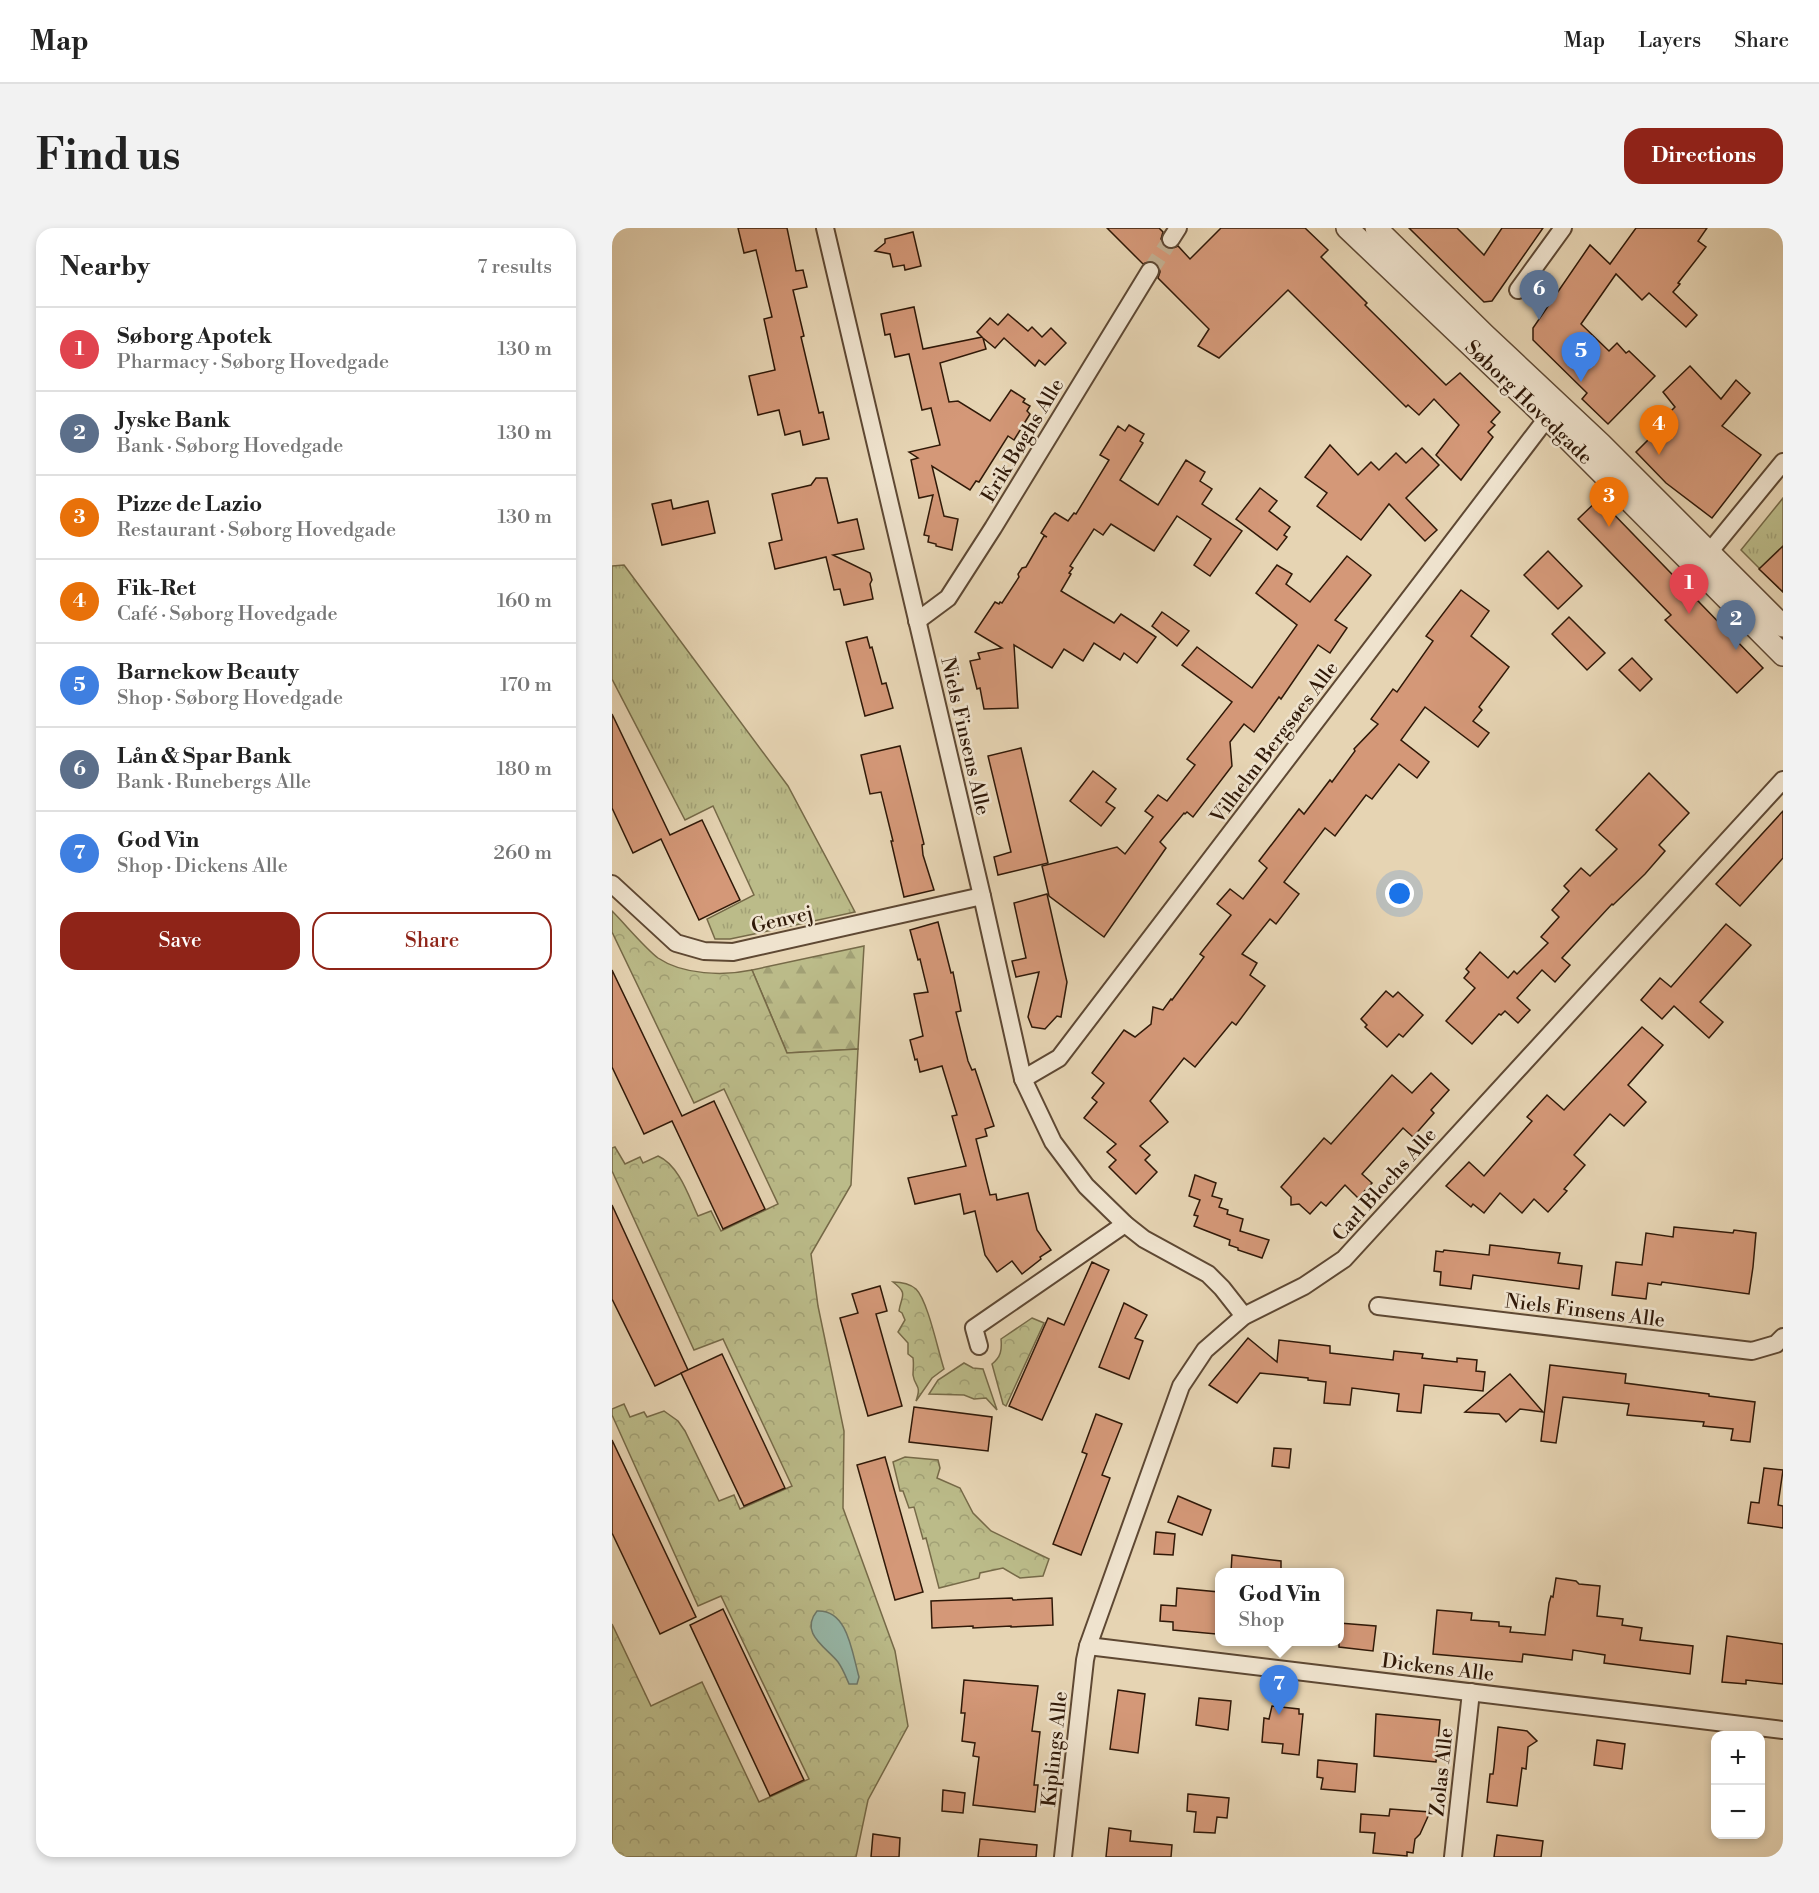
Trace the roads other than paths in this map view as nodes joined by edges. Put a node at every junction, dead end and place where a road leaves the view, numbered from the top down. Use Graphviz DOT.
graph roads {
  1 [pos="825,228"];
  2 [pos="1347,228"];
  3 [pos="1376,228"];
  4 [pos="1563,228"];
  5 [pos="1150,271"];
  6 [pos="1518,290"];
  7 [pos="1548,418"];
  8 [pos="1783,462"];
  9 [pos="1703,560"];
  10 [pos="917,621"];
  11 [pos="1783,626"];
  12 [pos="1783,655"];
  13 [pos="1783,780"];
  14 [pos="612,884"];
  15 [pos="982,896"];
  16 [pos="1023,1079"];
  17 [pos="1125,1224"];
  18 [pos="1378,1306"];
  19 [pos="1244,1316"];
  20 [pos="1783,1337"];
  21 [pos="979,1346"];
  22 [pos="1088,1646"];
  23 [pos="1471,1692"];
  24 [pos="1783,1730"];
  25 [pos="1063,1857"];
  26 [pos="1453,1857"];
  1 -- 10 [label="street, Niels Finsens Alle"];
  2 -- 7 [label="street, Søborg Hovedgade"];
  3 -- 9 [label="street, Søborg Hovedgade"];
  4 -- 6 [label="street"];
  5 -- 10 [label="street, Erik Bøghs Alle"];
  7 -- 9 [label="street, Søborg Hovedgade"];
  7 -- 16 [label="street, Vilhelm Bergsøes Alle"];
  8 -- 9 [label="street"];
  9 -- 11 [label="street, Søborg Hovedgade"];
  9 -- 12 [label="street, Søborg Hovedgade"];
  10 -- 15 [label="street, Niels Finsens Alle"];
  13 -- 19 [label="street, Carl Blochs Alle"];
  14 -- 15 [label="street, Genvej"];
  15 -- 16 [label="street, Niels Finsens Alle"];
  16 -- 17 [label="street, Niels Finsens Alle"];
  17 -- 19 [label="street, Niels Finsens Alle"];
  17 -- 21 [label="street"];
  18 -- 20 [label="street, Niels Finsens Alle"];
  19 -- 22 [label="street, Carl Blochs Alle"];
  22 -- 23 [label="street, Dickens Alle"];
  22 -- 25 [label="street, Kiplings Alle"];
  23 -- 24 [label="street, Dickens Alle"];
  23 -- 26 [label="street, Zolas Alle"];
}
